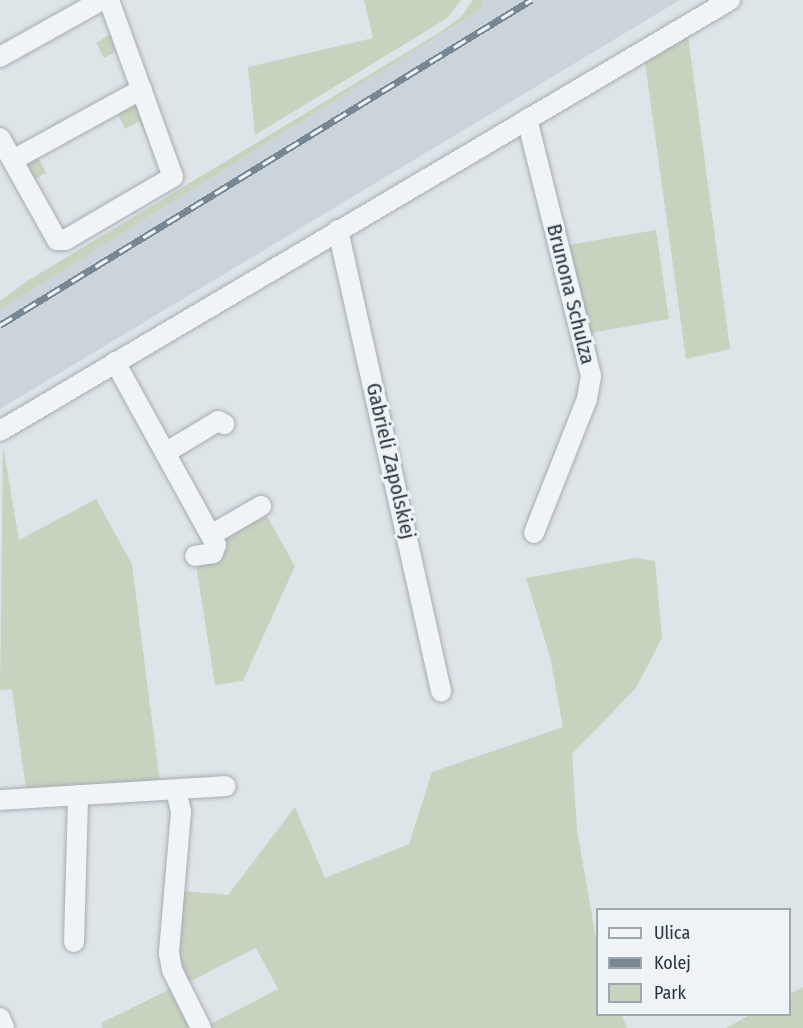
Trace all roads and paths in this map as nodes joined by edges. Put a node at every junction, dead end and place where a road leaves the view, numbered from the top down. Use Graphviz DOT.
graph roads {
  1 [pos="102,0"];
  2 [pos="109,0"];
  3 [pos="730,0"];
  4 [pos="0,57"];
  5 [pos="142,89"];
  6 [pos="527,119"];
  7 [pos="0,138"];
  8 [pos="13,160"];
  9 [pos="338,230"];
  10 [pos="115,362"];
  11 [pos="224,424"];
  12 [pos="0,431"];
  13 [pos="165,453"];
  14 [pos="261,506"];
  15 [pos="534,532"];
  16 [pos="211,535"];
  17 [pos="195,556"];
  18 [pos="441,692"];
  19 [pos="226,786"];
  20 [pos="176,790"];
  21 [pos="78,795"];
  22 [pos="0,800"];
  23 [pos="74,942"];
  24 [pos="0,1018"];
  25 [pos="4,1028"];
  26 [pos="201,1028"];
  1 -- 4 [label="street"];
  2 -- 5 [label="street"];
  3 -- 6 [label="street"];
  5 -- 8 [label="street"];
  5 -- 8 [label="street"];
  6 -- 9 [label="street"];
  6 -- 15 [label="street, Brunona Schulza"];
  7 -- 8 [label="street"];
  9 -- 10 [label="street"];
  9 -- 18 [label="street, Gabrieli Zapolskiej"];
  10 -- 12 [label="street"];
  10 -- 13 [label="street"];
  11 -- 13 [label="street"];
  13 -- 16 [label="street"];
  14 -- 16 [label="street"];
  16 -- 17 [label="street"];
  19 -- 20 [label="street"];
  20 -- 21 [label="street"];
  20 -- 26 [label="street"];
  21 -- 22 [label="street"];
  21 -- 23 [label="street"];
  24 -- 25 [label="street"];
}
